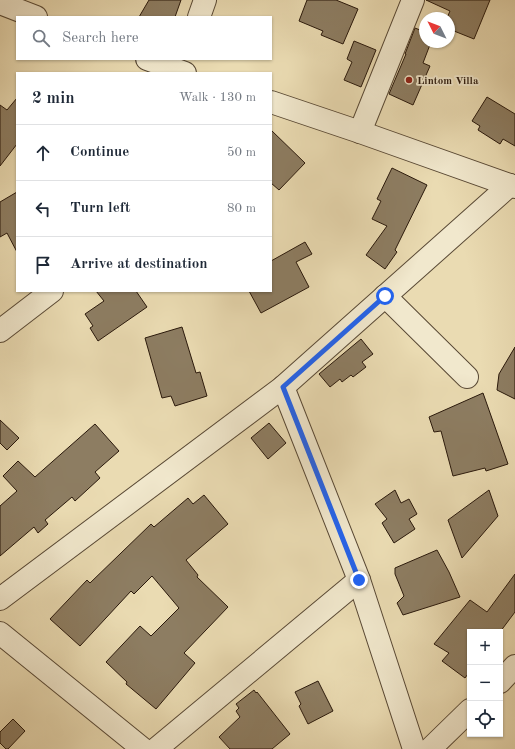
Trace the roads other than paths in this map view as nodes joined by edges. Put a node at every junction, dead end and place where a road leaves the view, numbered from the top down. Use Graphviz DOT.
graph roads {
  1 [pos="205,0"];
  2 [pos="413,0"];
  3 [pos="0,3"];
  4 [pos="33,16"];
  5 [pos="199,16"];
  6 [pos="151,60"];
  7 [pos="182,68"];
  8 [pos="272,102"];
  9 [pos="360,132"];
  10 [pos="513,186"];
  11 [pos="51,292"];
  12 [pos="385,296"];
  13 [pos="0,331"];
  14 [pos="467,377"];
  15 [pos="283,387"];
  16 [pos="359,580"];
  17 [pos="0,599"];
  18 [pos="0,633"];
  19 [pos="515,666"];
  20 [pos="503,679"];
  21 [pos="467,713"];
  22 [pos="143,749"];
  23 [pos="156,749"];
  24 [pos="414,749"];
  25 [pos="430,749"];
  1 -- 5 [label="street"];
  2 -- 9 [label="street"];
  3 -- 4 [label="street"];
  6 -- 7 [label="street"];
  8 -- 9 [label="street"];
  9 -- 10 [label="street"];
  10 -- 12 [label="street"];
  11 -- 13 [label="street"];
  12 -- 14 [label="street"];
  12 -- 15 [label="street"];
  15 -- 16 [label="street"];
  15 -- 17 [label="street"];
  16 -- 23 [label="street"];
  16 -- 24 [label="street"];
  18 -- 22 [label="street"];
  19 -- 20 [label="street"];
  21 -- 25 [label="street"];
}
